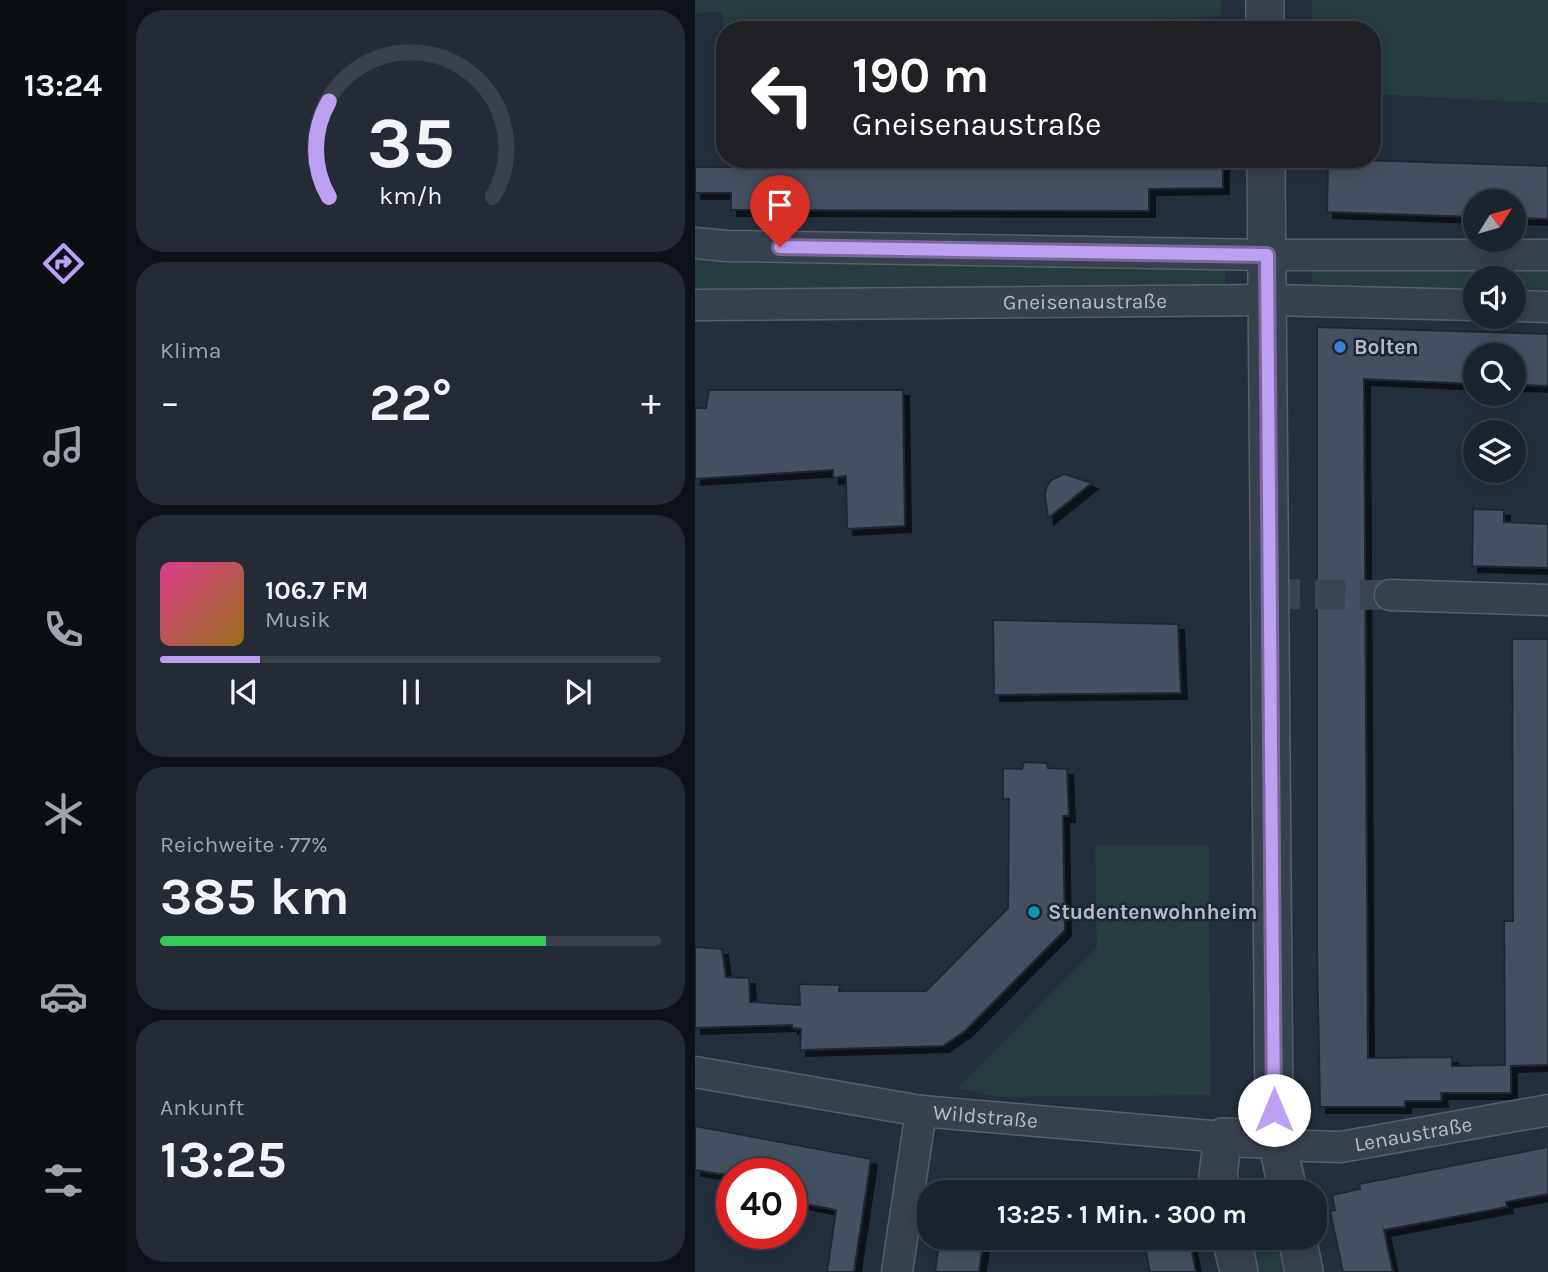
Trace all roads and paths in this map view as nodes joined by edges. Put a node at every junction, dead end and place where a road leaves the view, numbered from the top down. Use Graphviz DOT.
graph roads {
  1 [pos="1265,0"];
  2 [pos="1265,21"];
  3 [pos="1266,168"];
  4 [pos="695,243"];
  5 [pos="1267,255"];
  6 [pos="1548,255"];
  7 [pos="1267,300"];
  8 [pos="695,305"];
  9 [pos="1463,305"];
  10 [pos="1526,306"];
  11 [pos="1548,307"];
  12 [pos="1390,596"];
  13 [pos="1548,600"];
  14 [pos="695,1072"];
  15 [pos="1548,1110"];
  16 [pos="921,1111"];
  17 [pos="1223,1137"];
  18 [pos="1277,1140"];
  19 [pos="1219,1180"];
  20 [pos="1285,1180"];
  21 [pos="1234,1250"];
  22 [pos="1300,1250"];
  23 [pos="897,1272"];
  24 [pos="1239,1272"];
  25 [pos="1304,1272"];
  1 -- 2 [label="street"];
  3 -- 5 [label="street"];
  4 -- 5 [label="street"];
  5 -- 6 [label="street"];
  5 -- 7 [label="street"];
  7 -- 8 [label="street, Gneisenaustraße"];
  7 -- 9 [label="street, Gneisenaustraße"];
  7 -- 18 [label="street"];
  10 -- 11 [label="street"];
  12 -- 13 [label="street"];
  14 -- 16 [label="street, Wildstraße"];
  15 -- 18 [label="street, Lenaustraße"];
  16 -- 17 [label="street, Wildstraße"];
  16 -- 23 [label="street"];
  17 -- 18 [label="street, Wildstraße"];
  17 -- 19 [label="street"];
  18 -- 20 [label="street"];
  21 -- 24 [label="street"];
  22 -- 25 [label="street"];
}
